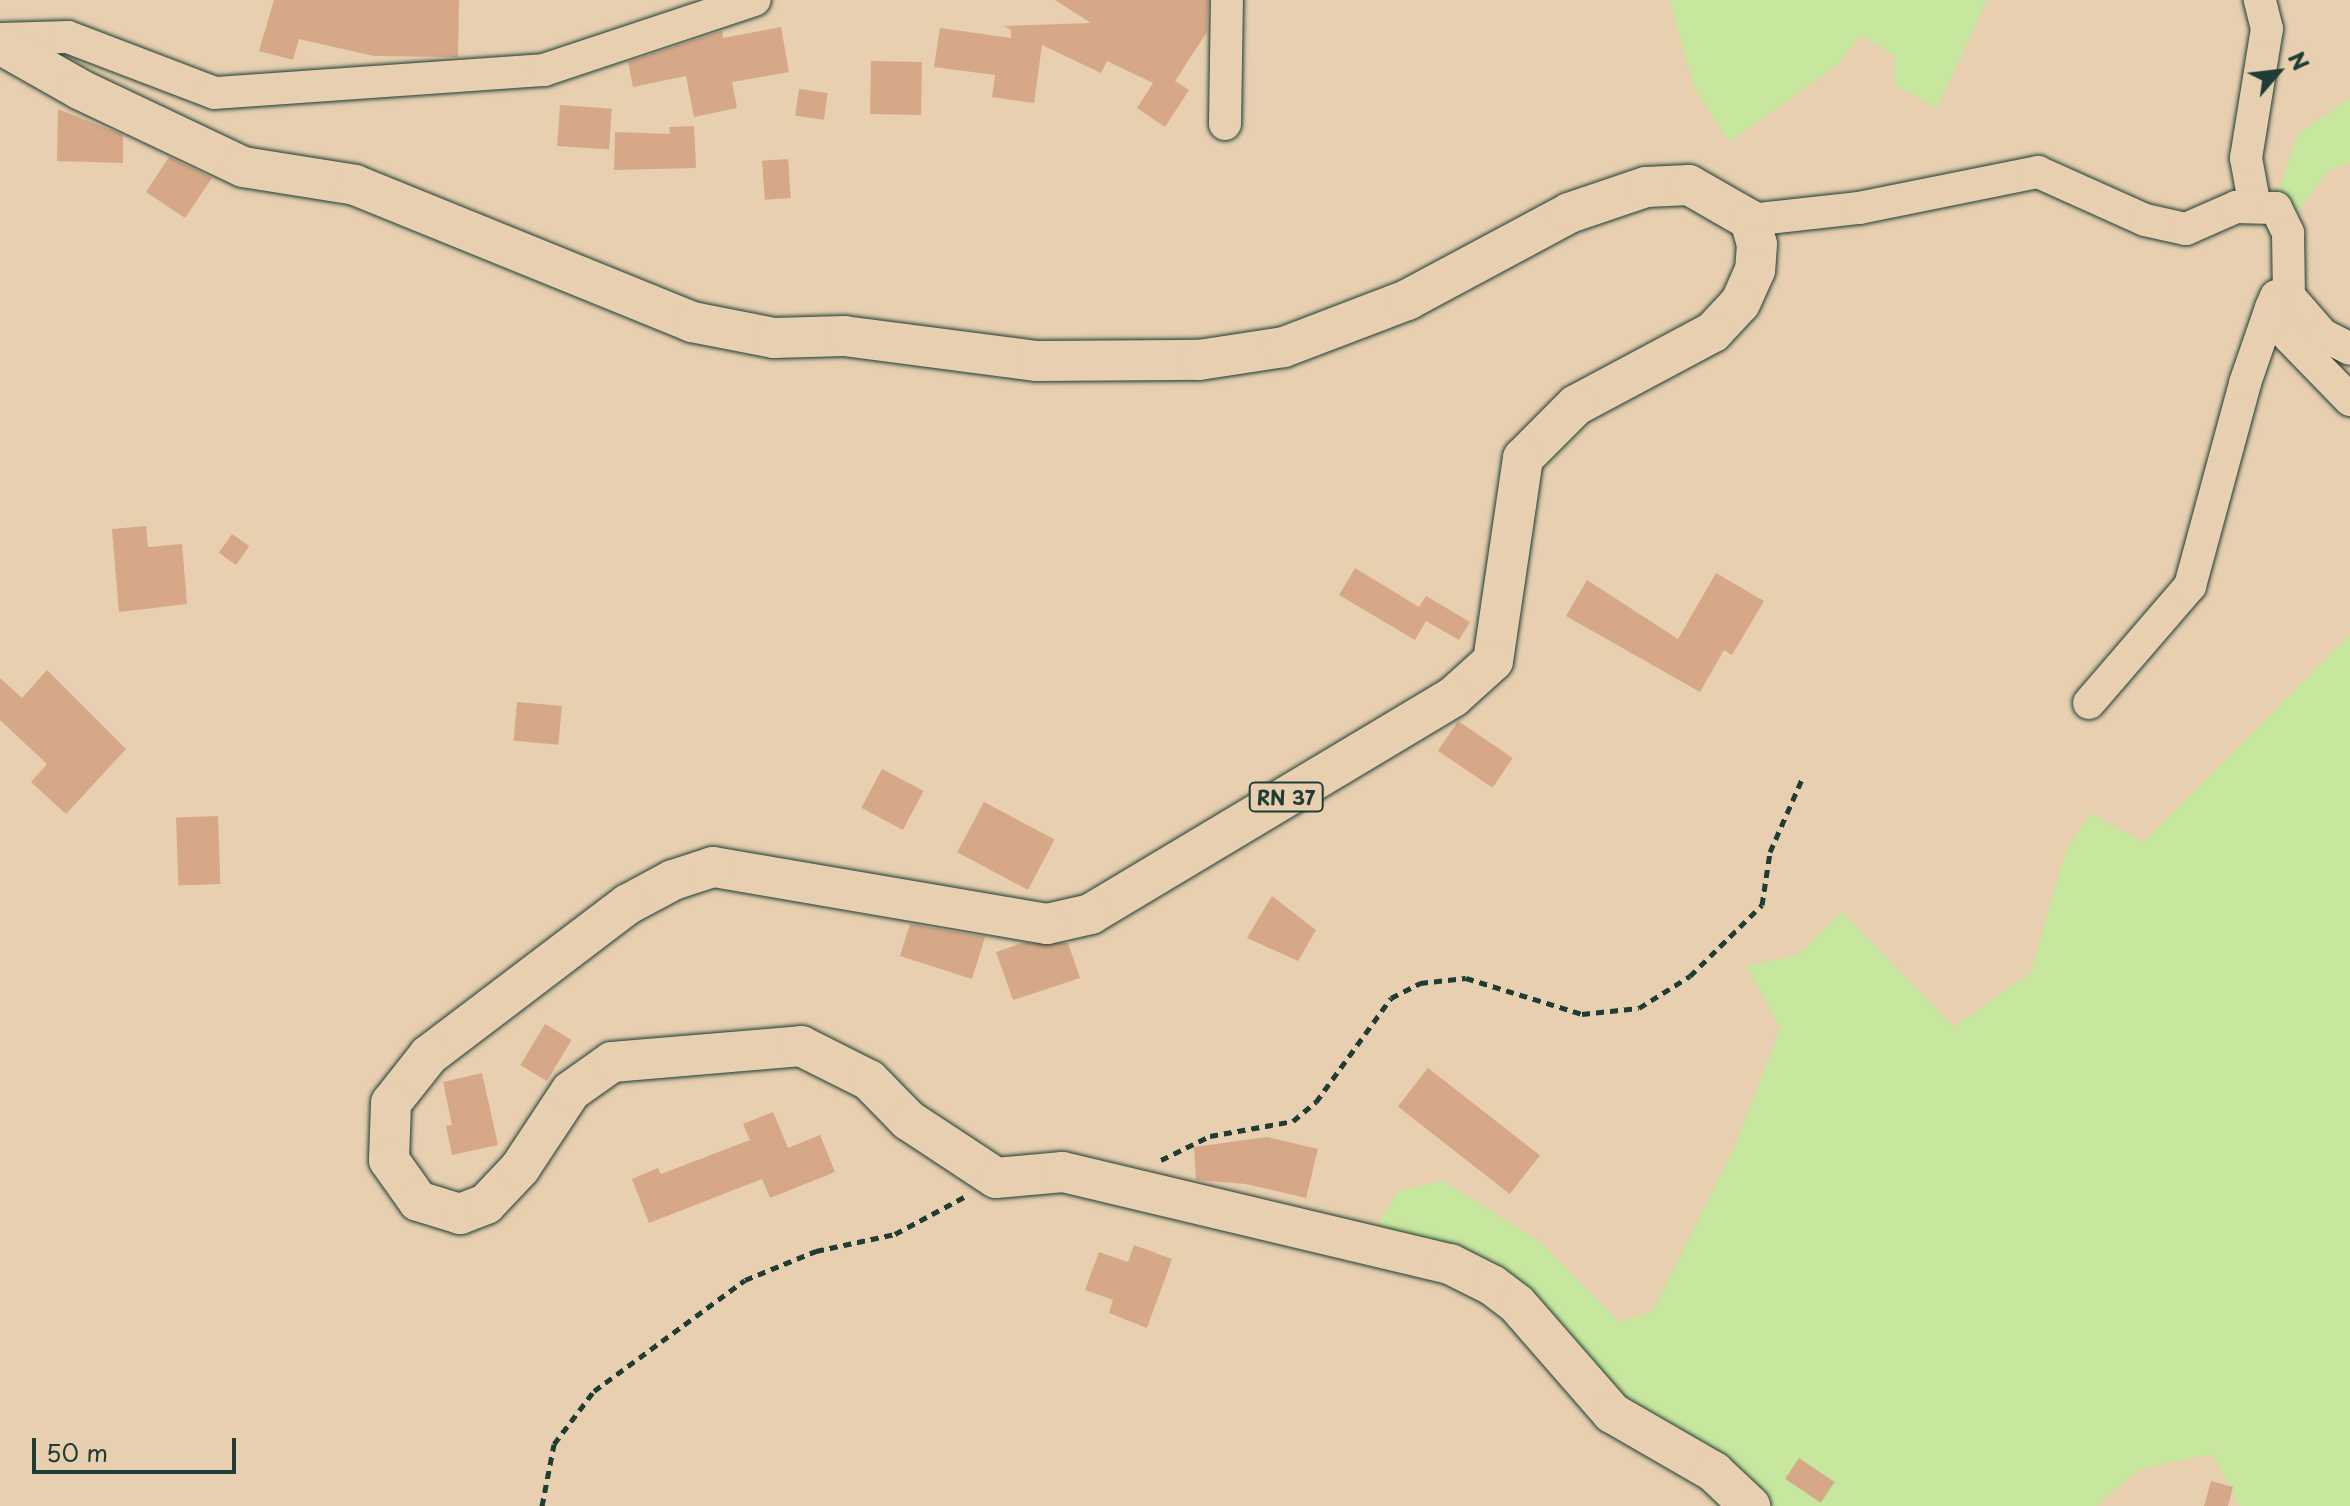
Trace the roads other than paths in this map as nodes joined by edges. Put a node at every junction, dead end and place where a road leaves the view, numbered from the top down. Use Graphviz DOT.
graph roads {
  1 [pos="755,0"];
  2 [pos="1227,0"];
  3 [pos="2260,0"];
  4 [pos="0,42"];
  5 [pos="1225,124"];
  6 [pos="2255,207"];
  7 [pos="1750,220"];
  8 [pos="2288,263"];
  9 [pos="2271,308"];
  10 [pos="2350,349"];
  11 [pos="2350,400"];
  12 [pos="2089,703"];
  13 [pos="1750,1506"];
  1 -- 4 [label="street"];
  2 -- 5 [label="street"];
  3 -- 6 [label="street"];
  4 -- 7 [label="main road"];
  6 -- 7 [label="street"];
  6 -- 8 [label="street"];
  7 -- 13 [label="main road, RN 37"];
  8 -- 9 [label="street"];
  8 -- 10 [label="street"];
  9 -- 11 [label="street"];
  9 -- 12 [label="street"];
}
